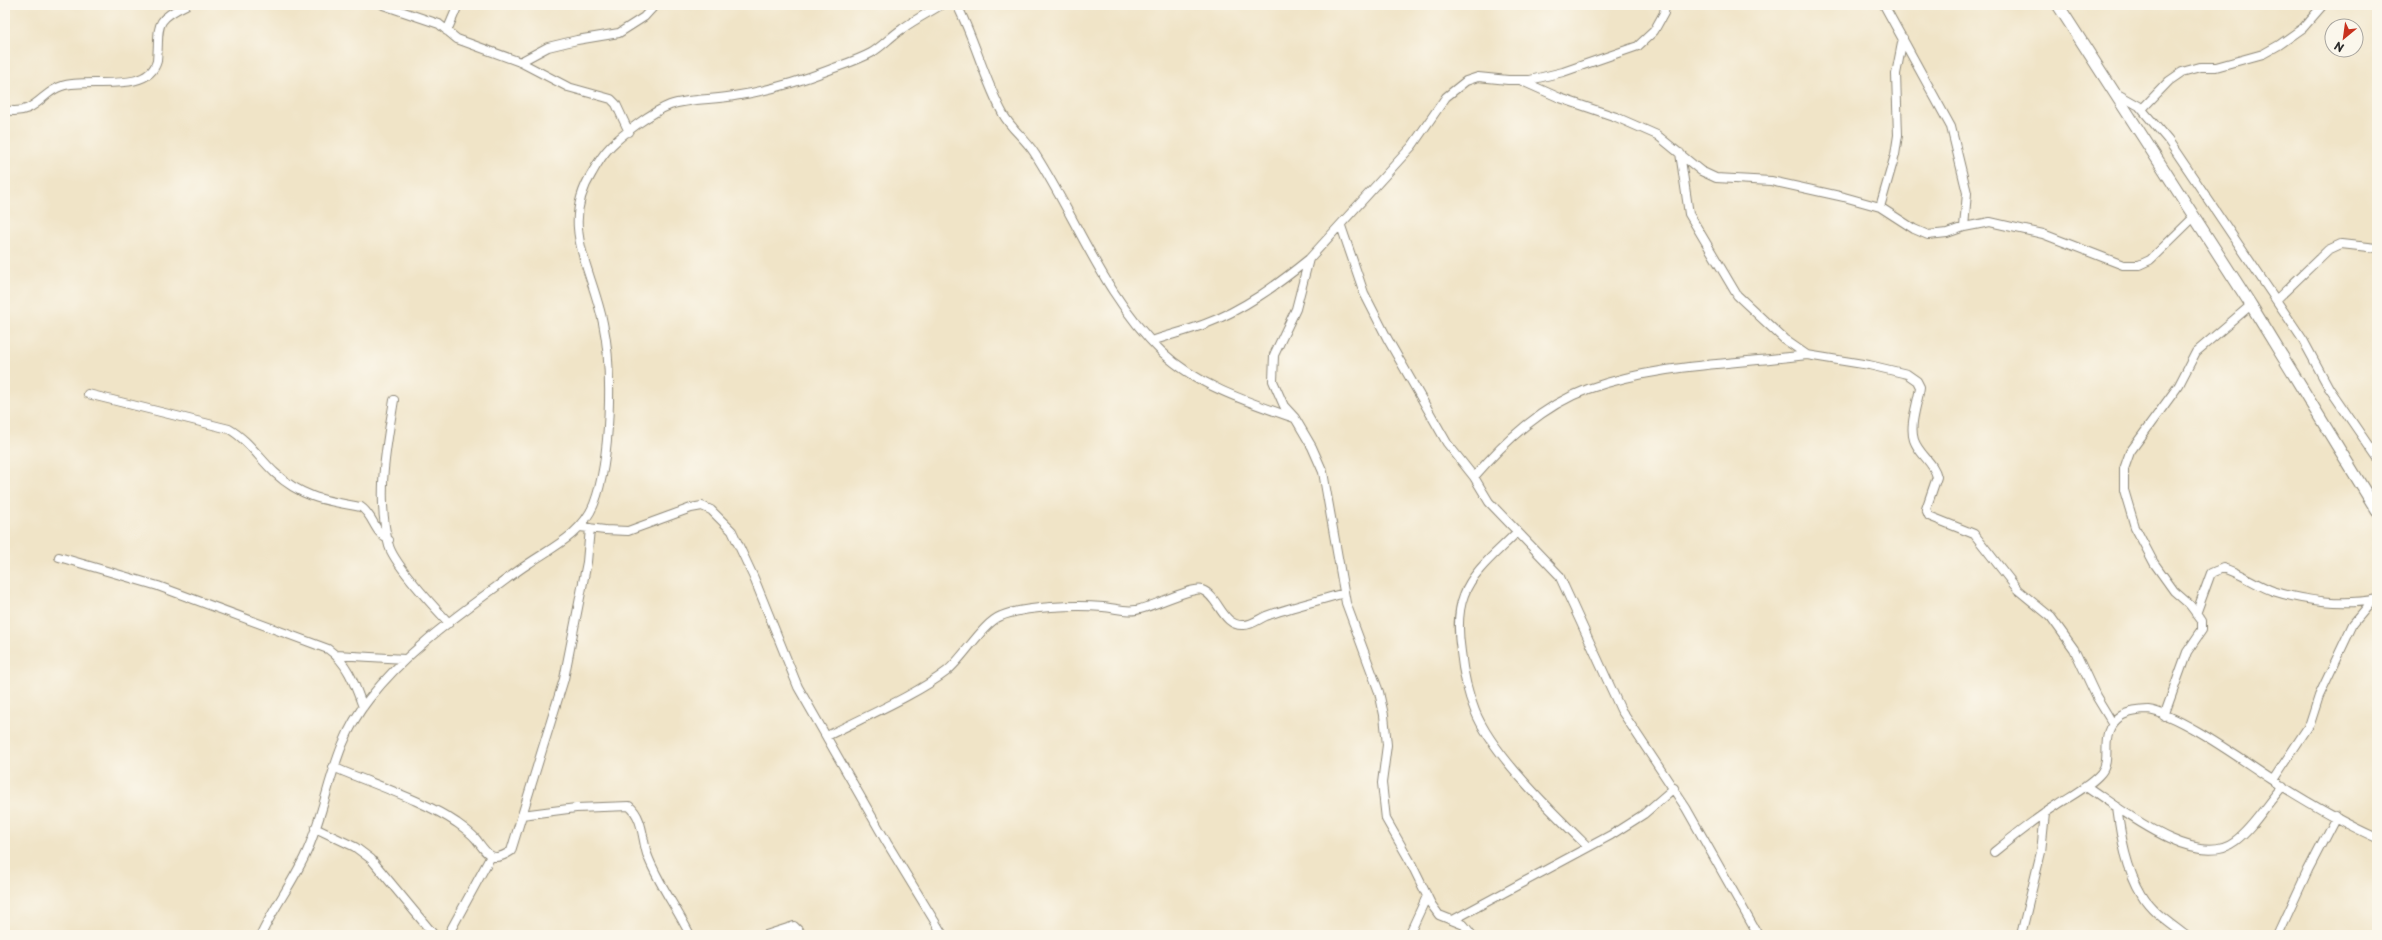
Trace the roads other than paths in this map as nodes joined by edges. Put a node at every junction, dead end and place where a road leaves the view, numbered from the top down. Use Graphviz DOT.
graph roads {
  1 [pos="186,5"];
  2 [pos="383,5"];
  3 [pos="458,5"];
  4 [pos="655,5"];
  5 [pos="941,5"];
  6 [pos="957,5"];
  7 [pos="1665,5"];
  8 [pos="1884,5"];
  9 [pos="2323,5"];
  10 [pos="2059,6"];
  11 [pos="447,31"];
  12 [pos="1903,38"];
  13 [pos="520,62"];
  14 [pos="1520,80"];
  15 [pos="2112,92"];
  16 [pos="2142,109"];
  17 [pos="5,110"];
  18 [pos="629,132"];
  19 [pos="1680,153"];
  20 [pos="1880,207"];
  21 [pos="2194,217"];
  22 [pos="1340,226"];
  23 [pos="1964,227"];
  24 [pos="2377,248"];
  25 [pos="1309,259"];
  26 [pos="2276,300"];
  27 [pos="2251,305"];
  28 [pos="1152,341"];
  29 [pos="1807,355"];
  30 [pos="88,394"];
  31 [pos="394,400"];
  32 [pos="1295,418"];
  33 [pos="2377,458"];
  34 [pos="1474,477"];
  35 [pos="2377,511"];
  36 [pos="580,527"];
  37 [pos="590,528"];
  38 [pos="1517,532"];
  39 [pos="389,540"];
  40 [pos="59,557"];
  41 [pos="1344,593"];
  42 [pos="2375,599"];
  43 [pos="2196,614"];
  44 [pos="449,623"];
  45 [pos="336,655"];
  46 [pos="405,659"];
  47 [pos="363,707"];
  48 [pos="2164,716"];
  49 [pos="2113,724"];
  50 [pos="827,736"];
  51 [pos="333,767"];
  52 [pos="2273,780"];
  53 [pos="2086,786"];
  54 [pos="2283,786"];
  55 [pos="1674,788"];
  56 [pos="2117,807"];
  57 [pos="2045,813"];
  58 [pos="522,815"];
  59 [pos="2336,816"];
  60 [pos="315,828"];
  61 [pos="2377,838"];
  62 [pos="1587,846"];
  63 [pos="1994,852"];
  64 [pos="491,856"];
  65 [pos="1427,896"];
  66 [pos="1453,920"];
  67 [pos="261,935"];
  68 [pos="434,935"];
  69 [pos="448,935"];
  70 [pos="690,935"];
  71 [pos="766,935"];
  72 [pos="803,935"];
  73 [pos="943,935"];
  74 [pos="1409,935"];
  75 [pos="1472,935"];
  76 [pos="1758,935"];
  77 [pos="2020,935"];
  78 [pos="2185,935"];
  79 [pos="2278,935"];
  1 -- 17 [label="street"];
  2 -- 11 [label="street"];
  3 -- 11 [label="street"];
  4 -- 13 [label="street"];
  5 -- 18 [label="street"];
  6 -- 28 [label="street"];
  7 -- 14 [label="street"];
  8 -- 12 [label="street"];
  9 -- 16 [label="street"];
  10 -- 15 [label="main road"];
  11 -- 13 [label="street"];
  12 -- 20 [label="street"];
  12 -- 23 [label="street"];
  13 -- 18 [label="street"];
  14 -- 19 [label="street"];
  14 -- 22 [label="street"];
  15 -- 16 [label="street"];
  15 -- 21 [label="main road"];
  16 -- 26 [label="street"];
  18 -- 36 [label="street"];
  19 -- 20 [label="street"];
  19 -- 29 [label="street"];
  20 -- 23 [label="street"];
  21 -- 23 [label="street"];
  21 -- 27 [label="main road"];
  22 -- 25 [label="street"];
  22 -- 34 [label="street"];
  24 -- 26 [label="street"];
  25 -- 28 [label="street"];
  25 -- 32 [label="street"];
  26 -- 33 [label="street"];
  27 -- 35 [label="main road"];
  27 -- 43 [label="street"];
  28 -- 32 [label="street"];
  29 -- 34 [label="street"];
  29 -- 49 [label="street"];
  30 -- 39 [label="street"];
  31 -- 39 [label="street"];
  32 -- 41 [label="street"];
  34 -- 38 [label="street"];
  36 -- 37 [label="street"];
  36 -- 44 [label="street"];
  37 -- 50 [label="street"];
  37 -- 58 [label="street"];
  38 -- 55 [label="street"];
  38 -- 62 [label="street"];
  39 -- 44 [label="street"];
  40 -- 45 [label="street"];
  41 -- 50 [label="street"];
  41 -- 65 [label="street"];
  42 -- 43 [label="street"];
  42 -- 52 [label="street"];
  43 -- 48 [label="street"];
  44 -- 46 [label="street"];
  45 -- 46 [label="street"];
  45 -- 47 [label="street"];
  46 -- 47 [label="street"];
  47 -- 51 [label="street"];
  48 -- 49 [label="street"];
  48 -- 52 [label="street"];
  49 -- 53 [label="street"];
  50 -- 73 [label="street"];
  51 -- 60 [label="street"];
  51 -- 64 [label="street"];
  52 -- 54 [label="street"];
  53 -- 56 [label="street"];
  53 -- 57 [label="street"];
  54 -- 56 [label="street"];
  54 -- 59 [label="street"];
  55 -- 62 [label="street"];
  55 -- 76 [label="street"];
  56 -- 78 [label="street"];
  57 -- 63 [label="street"];
  57 -- 77 [label="street"];
  58 -- 64 [label="street"];
  58 -- 70 [label="street"];
  59 -- 61 [label="street"];
  59 -- 79 [label="street"];
  60 -- 67 [label="street"];
  60 -- 68 [label="street"];
  62 -- 66 [label="street"];
  64 -- 69 [label="street"];
  65 -- 66 [label="street"];
  65 -- 74 [label="street"];
  66 -- 75 [label="street"];
  71 -- 72 [label="street"];
}
